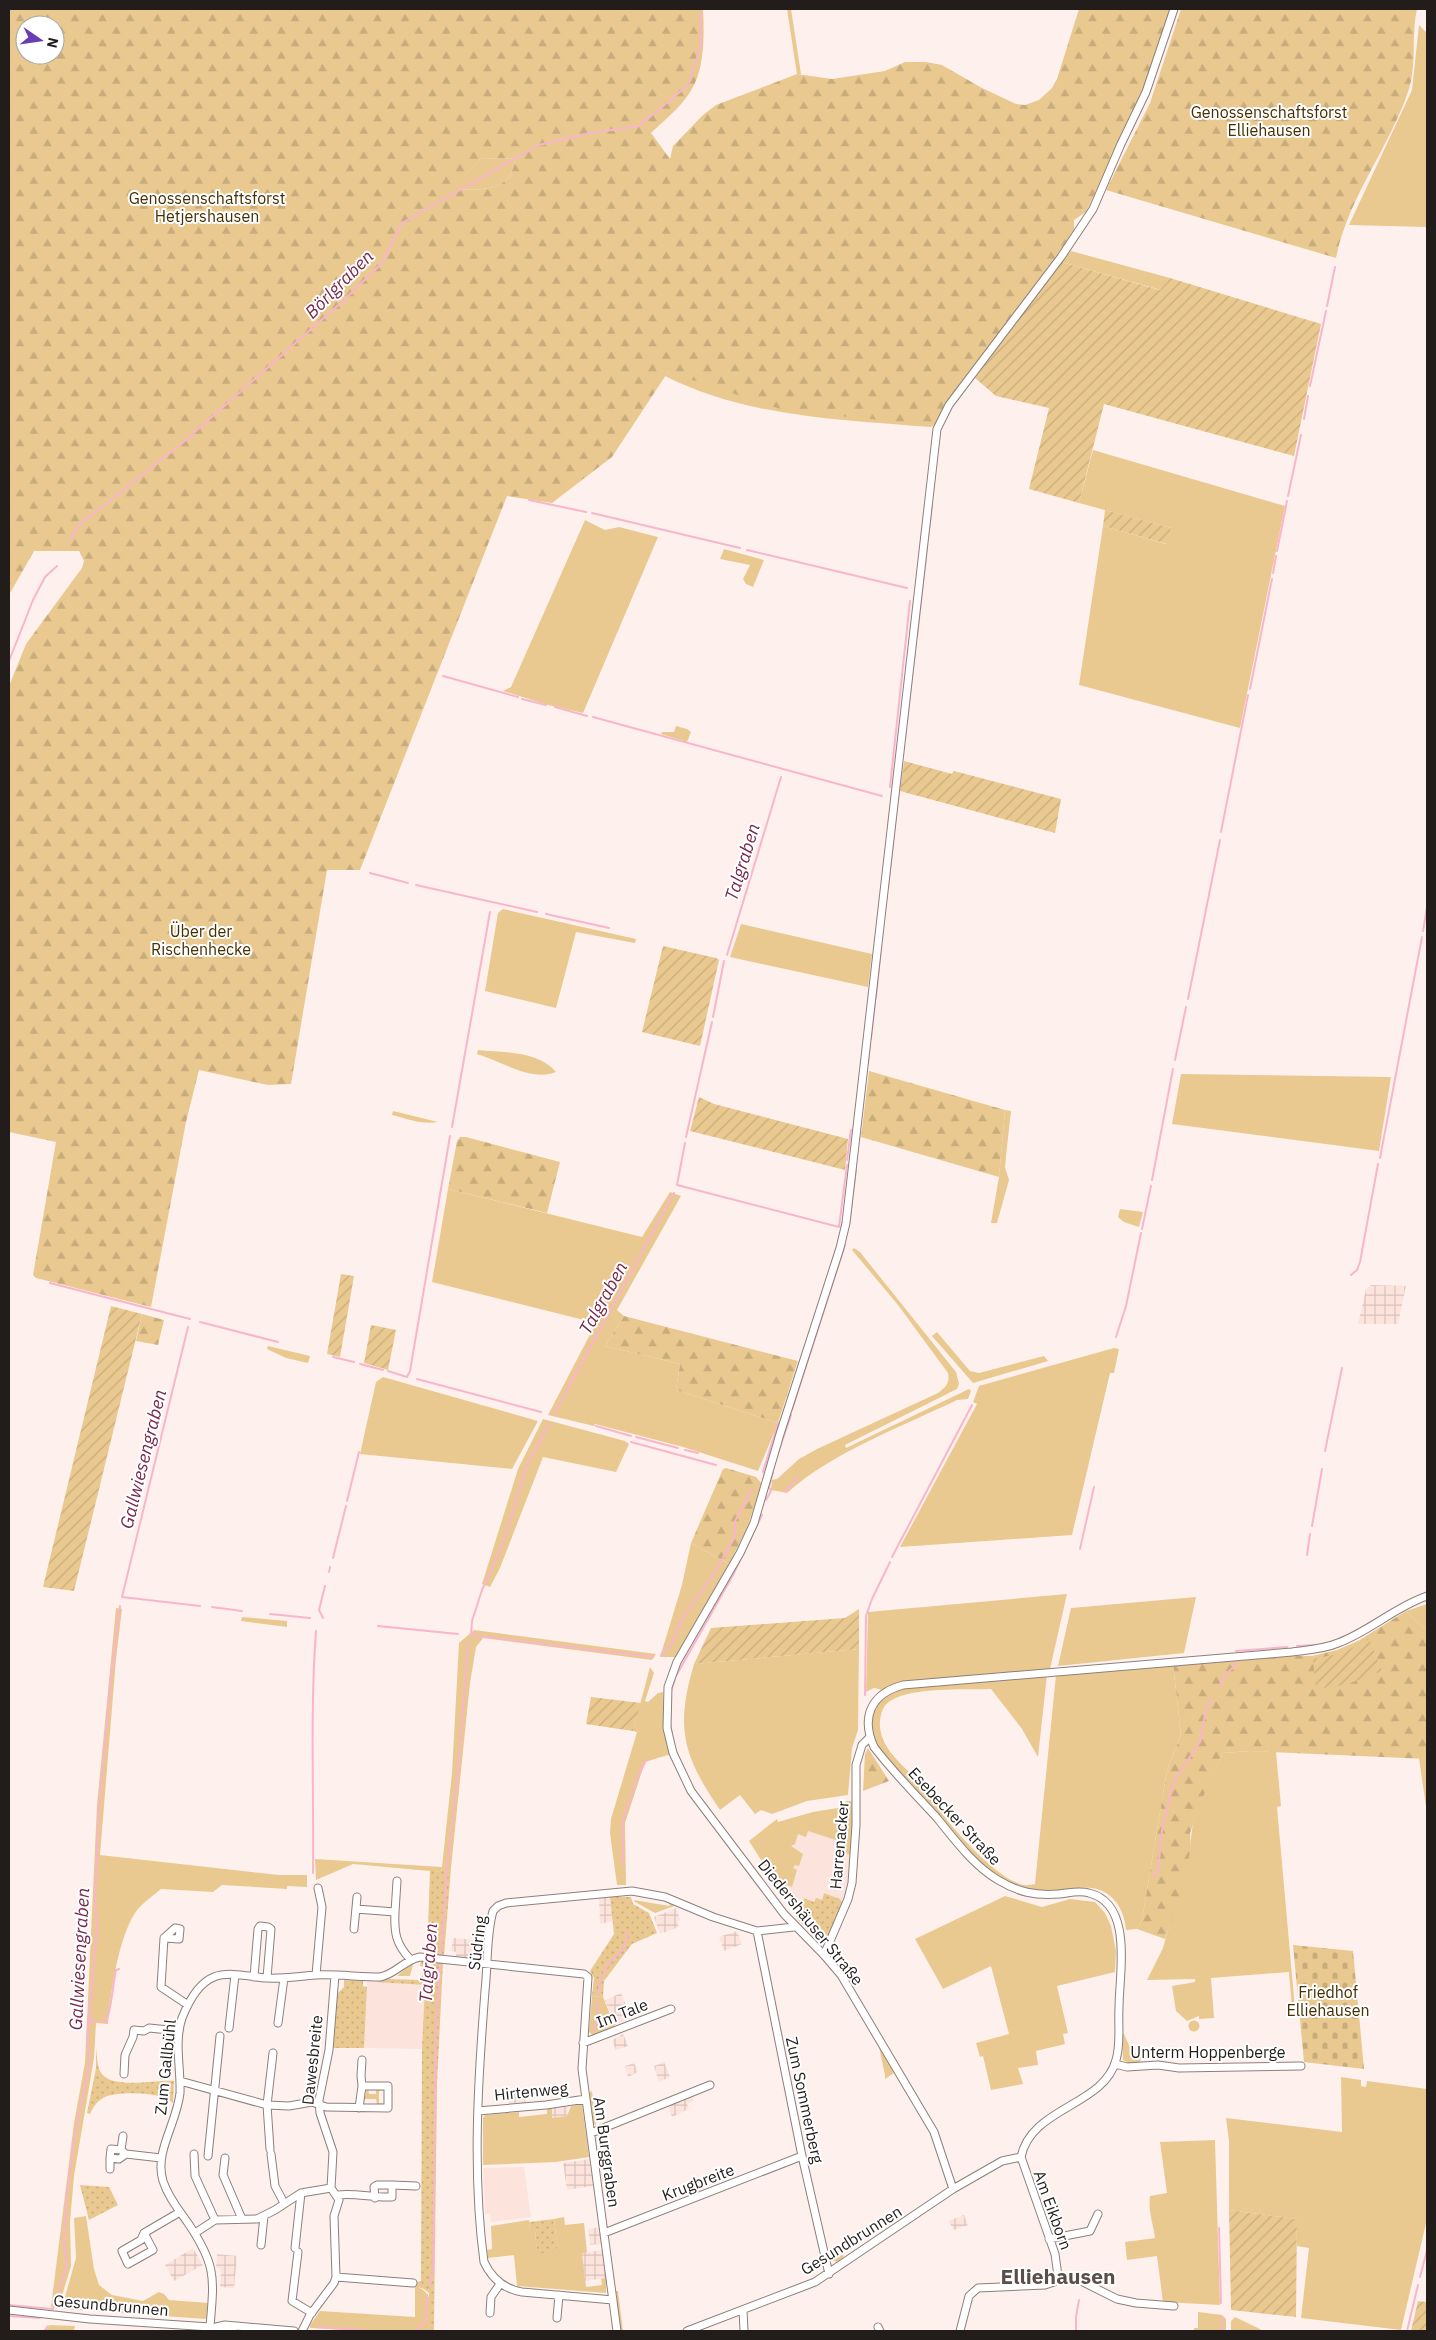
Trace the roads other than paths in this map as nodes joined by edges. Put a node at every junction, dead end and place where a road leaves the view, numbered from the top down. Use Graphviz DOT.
graph roads {
  1 [pos="1174,9"];
  2 [pos="1427,1596"];
  3 [pos="870,1737"];
  4 [pos="397,1881"];
  5 [pos="318,1888"];
  6 [pos="357,1897"];
  7 [pos="356,1909"];
  8 [pos="395,1912"];
  9 [pos="794,1927"];
  10 [pos="354,1928"];
  11 [pos="757,1931"];
  12 [pos="164,1938"];
  13 [pos="824,1955"];
  14 [pos="410,1959"];
  15 [pos="488,1963"];
  16 [pos="235,1975"];
  17 [pos="316,1975"];
  18 [pos="335,1975"];
  19 [pos="254,1977"];
  20 [pos="267,1978"];
  21 [pos="284,1978"];
  22 [pos="188,2005"];
  23 [pos="671,2009"];
  24 [pos="278,2023"];
  25 [pos="229,2028"];
  26 [pos="179,2031"];
  27 [pos="220,2036"];
  28 [pos="583,2043"];
  29 [pos="273,2053"];
  30 [pos="362,2060"];
  31 [pos="1115,2064"];
  32 [pos="1301,2066"];
  33 [pos="124,2074"];
  34 [pos="180,2081"];
  35 [pos="362,2086"];
  36 [pos="710,2086"];
  37 [pos="214,2089"];
  38 [pos="586,2099"];
  39 [pos="267,2105"];
  40 [pos="319,2105"];
  41 [pos="359,2108"];
  42 [pos="478,2111"];
  43 [pos="591,2133"];
  44 [pos="123,2136"];
  45 [pos="124,2152"];
  46 [pos="194,2154"];
  47 [pos="208,2156"];
  48 [pos="802,2156"];
  49 [pos="1021,2157"];
  50 [pos="161,2158"];
  51 [pos="225,2158"];
  52 [pos="110,2169"];
  53 [pos="392,2185"];
  54 [pos="416,2186"];
  55 [pos="331,2188"];
  56 [pos="953,2189"];
  57 [pos="301,2193"];
  58 [pos="338,2196"];
  59 [pos="375,2198"];
  60 [pos="284,2203"];
  61 [pos="180,2212"];
  62 [pos="1098,2214"];
  63 [pos="264,2216"];
  64 [pos="242,2219"];
  65 [pos="215,2220"];
  66 [pos="144,2233"];
  67 [pos="195,2233"];
  68 [pos="604,2233"];
  69 [pos="1049,2239"];
  70 [pos="261,2245"];
  71 [pos="829,2274"];
  72 [pos="1058,2276"];
  73 [pos="336,2277"];
  74 [pos="413,2283"];
  75 [pos="500,2284"];
  76 [pos="559,2295"];
  77 [pos="613,2300"];
  78 [pos="1174,2306"];
  79 [pos="9,2310"];
  80 [pos="743,2310"];
  81 [pos="312,2313"];
  82 [pos="490,2313"];
  83 [pos="557,2318"];
  84 [pos="210,2327"];
  85 [pos="233,2331"];
  86 [pos="294,2331"];
  87 [pos="302,2331"];
  88 [pos="617,2331"];
  89 [pos="687,2331"];
  90 [pos="744,2331"];
  91 [pos="960,2331"];
  1 -- 9 [label="street, Diedershäuser Straße"];
  2 -- 3 [label="street"];
  3 -- 13 [label="street, Harrenacker"];
  3 -- 31 [label="street, Esebecker Straße"];
  4 -- 8 [label="street"];
  5 -- 17 [label="street"];
  6 -- 7 [label="street"];
  7 -- 8 [label="street"];
  7 -- 10 [label="street"];
  8 -- 14 [label="street"];
  9 -- 11 [label="street, Südring"];
  9 -- 13 [label="street, Diedershäuser Straße"];
  11 -- 15 [label="street, Südring"];
  11 -- 48 [label="street, Zum Sommerberg"];
  12 -- 22 [label="street"];
  13 -- 56 [label="street, Diedershäuser Straße"];
  14 -- 15 [label="street"];
  14 -- 18 [label="street, Zum Gallbühl"];
  15 -- 28 [label="street, Am Burggraben"];
  15 -- 42 [label="street, Südring"];
  16 -- 19 [label="street, Zum Gallbühl"];
  16 -- 22 [label="street, Zum Gallbühl"];
  16 -- 25 [label="street"];
  17 -- 18 [label="street, Zum Gallbühl"];
  17 -- 21 [label="street, Zum Gallbühl"];
  18 -- 40 [label="street, Dawesbreite"];
  19 -- 20 [label="street, Zum Gallbühl"];
  19 -- 20 [label="street"];
  20 -- 21 [label="street, Zum Gallbühl"];
  21 -- 24 [label="street"];
  22 -- 26 [label="street, Zum Gallbühl"];
  23 -- 28 [label="street, Im Tale"];
  26 -- 33 [label="street"];
  26 -- 34 [label="street, Zum Gallbühl"];
  27 -- 37 [label="street"];
  28 -- 38 [label="street, Am Burggraben"];
  29 -- 39 [label="street"];
  30 -- 35 [label="street"];
  31 -- 32 [label="street, Unterm Hoppenberge"];
  31 -- 49 [label="street, Am Eikborn"];
  34 -- 37 [label="street"];
  34 -- 50 [label="street, Zum Gallbühl"];
  35 -- 41 [label="street"];
  35 -- 41 [label="street"];
  36 -- 43 [label="street"];
  37 -- 39 [label="street"];
  37 -- 47 [label="street"];
  38 -- 42 [label="street, Hirtenweg"];
  38 -- 43 [label="street, Am Burggraben"];
  39 -- 40 [label="street"];
  39 -- 60 [label="street"];
  40 -- 41 [label="street"];
  40 -- 55 [label="street, Dawesbreite"];
  42 -- 75 [label="street, Südring"];
  43 -- 68 [label="street, Am Burggraben"];
  44 -- 45 [label="street"];
  45 -- 50 [label="street"];
  45 -- 52 [label="street"];
  46 -- 65 [label="street"];
  48 -- 68 [label="street, Krugbreite"];
  48 -- 71 [label="street, Zum Sommerberg"];
  49 -- 56 [label="street, Gesundbrunnen"];
  49 -- 69 [label="street, Am Eikborn"];
  50 -- 61 [label="street, Zum Gallbühl"];
  51 -- 64 [label="street"];
  53 -- 54 [label="street"];
  53 -- 59 [label="street"];
  53 -- 59 [label="street"];
  55 -- 57 [label="street"];
  55 -- 58 [label="street"];
  56 -- 71 [label="street, Gesundbrunnen"];
  57 -- 60 [label="street"];
  57 -- 81 [label="street"];
  58 -- 59 [label="street"];
  58 -- 73 [label="street"];
  60 -- 63 [label="street"];
  61 -- 66 [label="street"];
  61 -- 67 [label="street, Zum Gallbühl"];
  62 -- 69 [label="street"];
  63 -- 64 [label="street"];
  63 -- 70 [label="street"];
  64 -- 65 [label="street"];
  65 -- 67 [label="street"];
  66 -- 66 [label="street"];
  67 -- 84 [label="street, Zum Gallbühl"];
  68 -- 77 [label="street, Am Burggraben"];
  69 -- 72 [label="street, Am Eikborn"];
  71 -- 80 [label="street, Gesundbrunnen"];
  72 -- 78 [label="street"];
  72 -- 91 [label="street, Am Eikborn"];
  73 -- 74 [label="street"];
  73 -- 81 [label="street"];
  75 -- 76 [label="street"];
  75 -- 82 [label="street"];
  76 -- 77 [label="street"];
  76 -- 83 [label="street"];
  77 -- 88 [label="street, Am Burggraben"];
  79 -- 84 [label="street, Gesundbrunnen"];
  80 -- 89 [label="street, Gesundbrunnen"];
  80 -- 90 [label="street"];
  81 -- 87 [label="street"];
  84 -- 85 [label="street, Gesundbrunnen"];
  84 -- 86 [label="street, Gesundbrunnen"];
}
